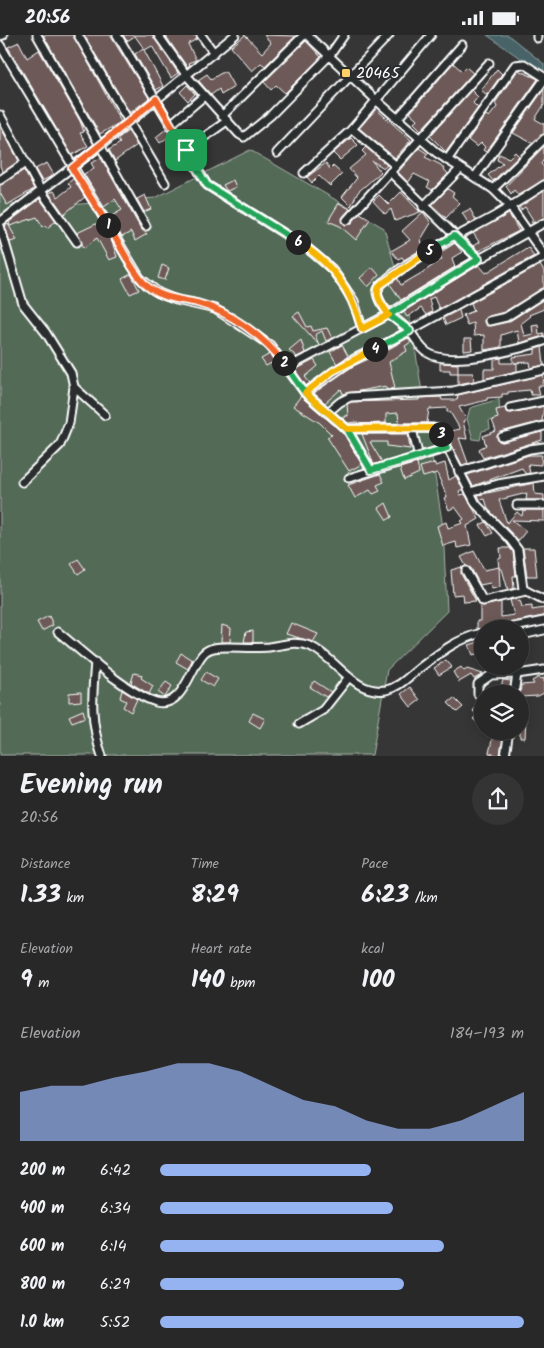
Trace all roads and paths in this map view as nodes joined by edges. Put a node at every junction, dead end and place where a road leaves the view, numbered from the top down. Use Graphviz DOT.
graph roads {
  1 [pos="37,35"];
  2 [pos="78,35"];
  3 [pos="117,35"];
  4 [pos="158,35"];
  5 [pos="201,35"];
  6 [pos="235,35"];
  7 [pos="306,35"];
  8 [pos="344,35"];
  9 [pos="389,35"];
  10 [pos="431,35"];
  11 [pos="0,45"];
  12 [pos="462,45"];
  13 [pos="214,53"];
  14 [pos="330,55"];
  15 [pos="489,63"];
  16 [pos="351,75"];
  17 [pos="186,76"];
  18 [pos="544,79"];
  19 [pos="204,96"];
  20 [pos="156,99"];
  21 [pos="376,100"];
  22 [pos="0,115"];
  23 [pos="224,118"];
  24 [pos="397,119"];
  25 [pos="128,122"];
  26 [pos="170,125"];
  27 [pos="8,128"];
  28 [pos="352,129"];
  29 [pos="0,133"];
  30 [pos="420,138"];
  31 [pos="544,139"];
  32 [pos="100,146"];
  33 [pos="186,150"];
  34 [pos="277,153"];
  35 [pos="447,160"];
  36 [pos="26,163"];
  37 [pos="395,165"];
  38 [pos="72,168"];
  39 [pos="460,169"];
  40 [pos="390,172"];
  41 [pos="304,173"];
  42 [pos="475,177"];
  43 [pos="0,180"];
  44 [pos="165,183"];
  45 [pos="544,185"];
  46 [pos="493,189"];
  47 [pos="40,191"];
  48 [pos="510,206"];
  49 [pos="423,207"];
  50 [pos="347,220"];
  51 [pos="0,222"];
  52 [pos="544,223"];
  53 [pos="146,226"];
  54 [pos="0,227"];
  55 [pos="529,233"];
  56 [pos="454,236"];
  57 [pos="77,242"];
  58 [pos="544,256"];
  59 [pos="479,259"];
  60 [pos="544,293"];
  61 [pos="389,315"];
  62 [pos="489,321"];
  63 [pos="362,329"];
  64 [pos="410,331"];
  65 [pos="544,341"];
  66 [pos="287,368"];
  67 [pos="544,370"];
  68 [pos="74,387"];
  69 [pos="305,393"];
  70 [pos="544,401"];
  71 [pos="510,408"];
  72 [pos="327,413"];
  73 [pos="105,415"];
  74 [pos="544,426"];
  75 [pos="347,429"];
  76 [pos="412,429"];
  77 [pos="502,437"];
  78 [pos="544,447"];
  79 [pos="447,448"];
  80 [pos="419,457"];
  81 [pos="371,470"];
  82 [pos="459,472"];
  83 [pos="544,476"];
  84 [pos="349,478"];
  85 [pos="22,482"];
  86 [pos="470,492"];
  87 [pos="517,505"];
  88 [pos="544,505"];
  89 [pos="466,571"];
  90 [pos="526,591"];
  91 [pos="544,600"];
  92 [pos="544,621"];
  93 [pos="529,624"];
  94 [pos="544,630"];
  95 [pos="58,632"];
  96 [pos="529,633"];
  97 [pos="474,636"];
  98 [pos="96,662"];
  99 [pos="544,670"];
  100 [pos="529,672"];
  101 [pos="491,675"];
  102 [pos="349,677"];
  103 [pos="478,685"];
  104 [pos="299,723"];
  105 [pos="508,740"];
  106 [pos="102,755"];
  107 [pos="505,755"];
  1 -- 32 [label="street"];
  2 -- 25 [label="street"];
  3 -- 20 [label="street"];
  4 -- 17 [label="street"];
  5 -- 13 [label="street"];
  6 -- 13 [label="street"];
  7 -- 14 [label="street"];
  7 -- 23 [label="street"];
  8 -- 14 [label="street"];
  9 -- 16 [label="street"];
  10 -- 21 [label="street"];
  11 -- 38 [label="street"];
  12 -- 24 [label="street"];
  13 -- 17 [label="street"];
  14 -- 16 [label="street"];
  14 -- 23 [label="street"];
  15 -- 30 [label="street"];
  16 -- 21 [label="street"];
  16 -- 34 [label="street"];
  17 -- 19 [label="street"];
  17 -- 20 [label="street"];
  18 -- 35 [label="street"];
  18 -- 42 [label="street"];
  19 -- 23 [label="street"];
  19 -- 26 [label="street"];
  20 -- 25 [label="street"];
  20 -- 26 [label="street"];
  21 -- 24 [label="street"];
  21 -- 28 [label="street"];
  22 -- 27 [label="street"];
  23 -- 33 [label="street"];
  24 -- 30 [label="street"];
  25 -- 32 [label="street"];
  25 -- 44 [label="street"];
  26 -- 33 [label="street"];
  27 -- 29 [label="street"];
  27 -- 36 [label="street"];
  28 -- 37 [label="street"];
  28 -- 41 [label="street"];
  30 -- 35 [label="street"];
  30 -- 37 [label="street"];
  31 -- 46 [label="street"];
  32 -- 38 [label="street"];
  32 -- 53 [label="street"];
  33 -- 63 [label="street"];
  35 -- 39 [label="street"];
  36 -- 43 [label="street"];
  36 -- 47 [label="street"];
  37 -- 40 [label="street"];
  38 -- 47 [label="street"];
  38 -- 66 [label="street"];
  39 -- 42 [label="street"];
  39 -- 49 [label="street"];
  40 -- 49 [label="street"];
  40 -- 50 [label="street"];
  42 -- 46 [label="street"];
  45 -- 48 [label="street"];
  46 -- 48 [label="street"];
  47 -- 51 [label="street"];
  47 -- 57 [label="street"];
  48 -- 55 [label="street"];
  48 -- 56 [label="street"];
  49 -- 56 [label="street"];
  52 -- 55 [label="street"];
  54 -- 68 [label="street"];
  55 -- 58 [label="street"];
  55 -- 59 [label="street"];
  56 -- 59 [label="street"];
  56 -- 61 [label="street"];
  58 -- 64 [label="street"];
  59 -- 61 [label="street"];
  60 -- 62 [label="street"];
  61 -- 63 [label="street"];
  61 -- 64 [label="street"];
  63 -- 66 [label="street"];
  64 -- 65 [label="street"];
  64 -- 69 [label="street"];
  66 -- 69 [label="street"];
  67 -- 72 [label="street"];
  68 -- 73 [label="street"];
  68 -- 85 [label="street"];
  69 -- 72 [label="street"];
  70 -- 71 [label="street"];
  72 -- 75 [label="street"];
  74 -- 77 [label="street"];
  75 -- 76 [label="street"];
  75 -- 81 [label="street"];
  76 -- 79 [label="street"];
  76 -- 80 [label="street"];
  78 -- 82 [label="street"];
  79 -- 80 [label="street"];
  79 -- 82 [label="street"];
  80 -- 81 [label="street"];
  81 -- 84 [label="street"];
  82 -- 86 [label="street"];
  83 -- 86 [label="street"];
  86 -- 90 [label="street"];
  87 -- 88 [label="street"];
  89 -- 90 [label="street"];
  90 -- 91 [label="street"];
  92 -- 93 [label="street"];
  94 -- 96 [label="street"];
  95 -- 98 [label="street"];
  97 -- 102 [label="street"];
  98 -- 102 [label="street"];
  98 -- 106 [label="street"];
  99 -- 100 [label="street"];
  101 -- 103 [label="street"];
  102 -- 104 [label="street"];
  105 -- 107 [label="street"];
}
